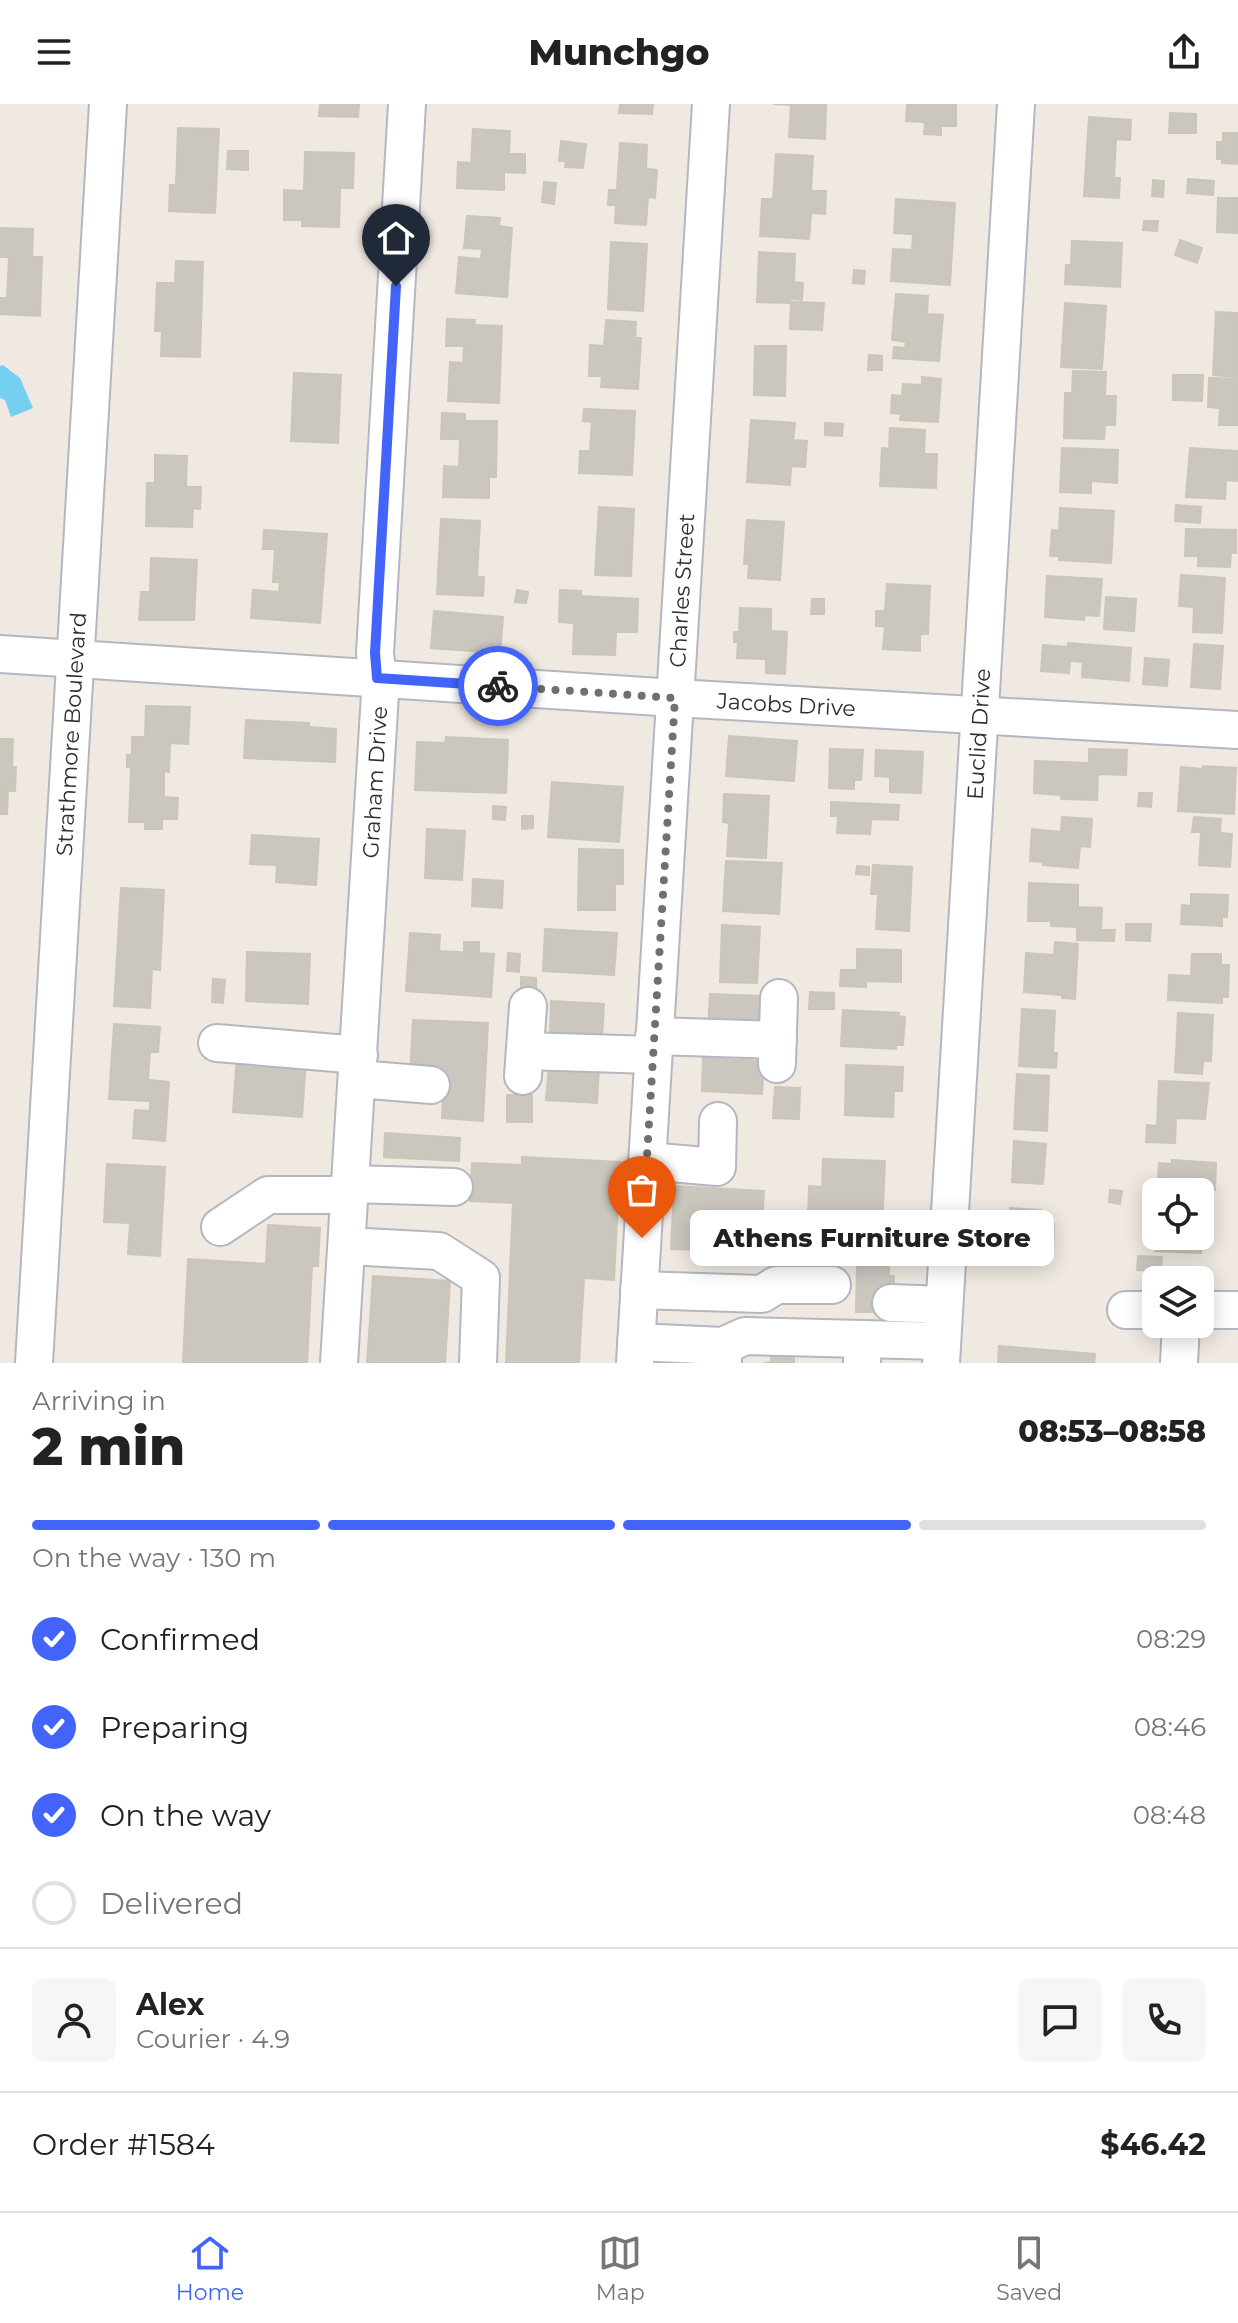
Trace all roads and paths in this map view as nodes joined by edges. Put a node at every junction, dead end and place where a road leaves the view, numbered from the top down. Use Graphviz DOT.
graph roads {
  1 [pos="108,104"];
  2 [pos="407,104"];
  3 [pos="711,104"];
  4 [pos="1016,104"];
  5 [pos="0,654"];
  6 [pos="75,659"];
  7 [pos="377,678"];
  8 [pos="675,698"];
  9 [pos="980,715"];
  10 [pos="1238,730"];
  11 [pos="779,998"];
  12 [pos="528,1006"];
  13 [pos="217,1043"];
  14 [pos="654,1046"];
  15 [pos="359,1067"];
  16 [pos="431,1085"];
  17 [pos="718,1121"];
  18 [pos="647,1161"];
  19 [pos="454,1187"];
  20 [pos="351,1190"];
  21 [pos="220,1227"];
  22 [pos="347,1246"];
  23 [pos="832,1285"];
  24 [pos="639,1290"];
  25 [pos="891,1303"];
  26 [pos="944,1305"];
  27 [pos="1214,1310"];
  28 [pos="1238,1310"];
  29 [pos="1180,1338"];
  30 [pos="862,1351"];
  31 [pos="942,1352"];
  32 [pos="636,1353"];
  33 [pos="723,1354"];
  34 [pos="34,1363"];
  35 [pos="339,1363"];
  36 [pos="478,1363"];
  37 [pos="1179,1363"];
  1 -- 6 [label="street, Strathmore Boulevard"];
  2 -- 7 [label="street, Graham Drive"];
  3 -- 8 [label="street, Charles Street"];
  4 -- 9 [label="street, Euclid Drive"];
  5 -- 6 [label="street, Jacobs Drive"];
  6 -- 7 [label="street, Jacobs Drive"];
  6 -- 34 [label="street, Strathmore Boulevard"];
  7 -- 8 [label="street, Jacobs Drive"];
  7 -- 15 [label="street, Graham Drive"];
  8 -- 9 [label="street, Jacobs Drive"];
  8 -- 14 [label="street, Charles Street"];
  9 -- 10 [label="street, Jacobs Drive"];
  9 -- 26 [label="street, Euclid Drive"];
  11 -- 14 [label="street"];
  12 -- 14 [label="street"];
  13 -- 15 [label="street"];
  14 -- 18 [label="street, Charles Street"];
  15 -- 16 [label="street"];
  15 -- 20 [label="street, Graham Drive"];
  17 -- 18 [label="street"];
  18 -- 24 [label="street, Charles Street"];
  19 -- 20 [label="street"];
  20 -- 21 [label="street"];
  20 -- 22 [label="street, Graham Drive"];
  22 -- 35 [label="street, Graham Drive"];
  22 -- 36 [label="street"];
  23 -- 24 [label="street"];
  24 -- 32 [label="street, Charles Street"];
  25 -- 26 [label="street"];
  26 -- 31 [label="street, Euclid Drive"];
  27 -- 28 [label="street"];
  29 -- 37 [label="street"];
  30 -- 31 [label="street"];
  30 -- 33 [label="street"];
  32 -- 33 [label="street"];
}
